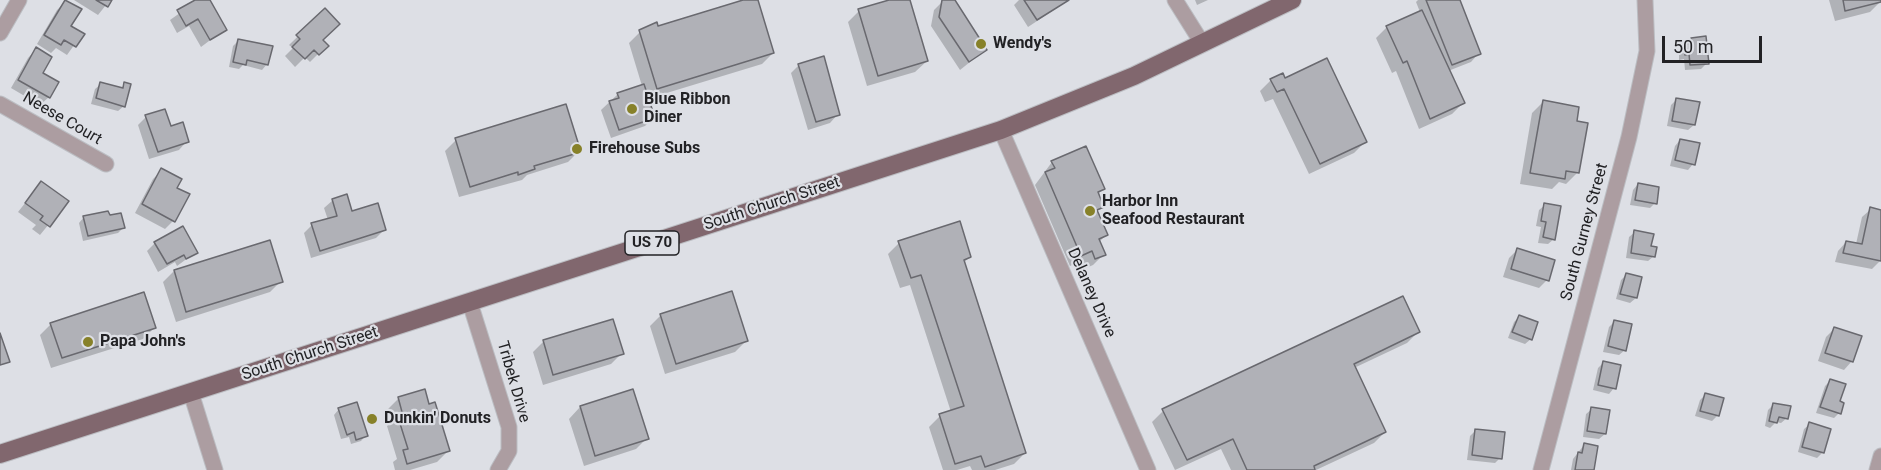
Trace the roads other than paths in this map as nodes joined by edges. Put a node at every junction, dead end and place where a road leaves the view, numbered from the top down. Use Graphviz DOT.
graph roads {
  1 [pos="19,0"];
  2 [pos="1175,0"];
  3 [pos="1292,0"];
  4 [pos="1645,0"];
  5 [pos="0,33"];
  6 [pos="1202,43"];
  7 [pos="0,104"];
  8 [pos="1001,130"];
  9 [pos="106,164"];
  10 [pos="470,303"];
  11 [pos="190,393"];
  12 [pos="0,454"];
  13 [pos="1881,456"];
  14 [pos="215,470"];
  15 [pos="498,470"];
  16 [pos="1148,470"];
  17 [pos="1541,470"];
  18 [pos="1877,470"];
  1 -- 5 [label="street"];
  2 -- 6 [label="street"];
  3 -- 6 [label="main road, South Church Street / US 70"];
  4 -- 17 [label="street, South Gurney Street"];
  6 -- 8 [label="main road, South Church Street / US 70"];
  7 -- 9 [label="street, Neese Court"];
  8 -- 10 [label="main road, South Church Street / US 70"];
  8 -- 16 [label="street, Delaney Drive"];
  10 -- 11 [label="main road, South Church Street / US 70"];
  10 -- 15 [label="street, Tribek Drive"];
  11 -- 12 [label="main road, South Church Street / US 70"];
  11 -- 14 [label="street"];
  13 -- 18 [label="street"];
}
